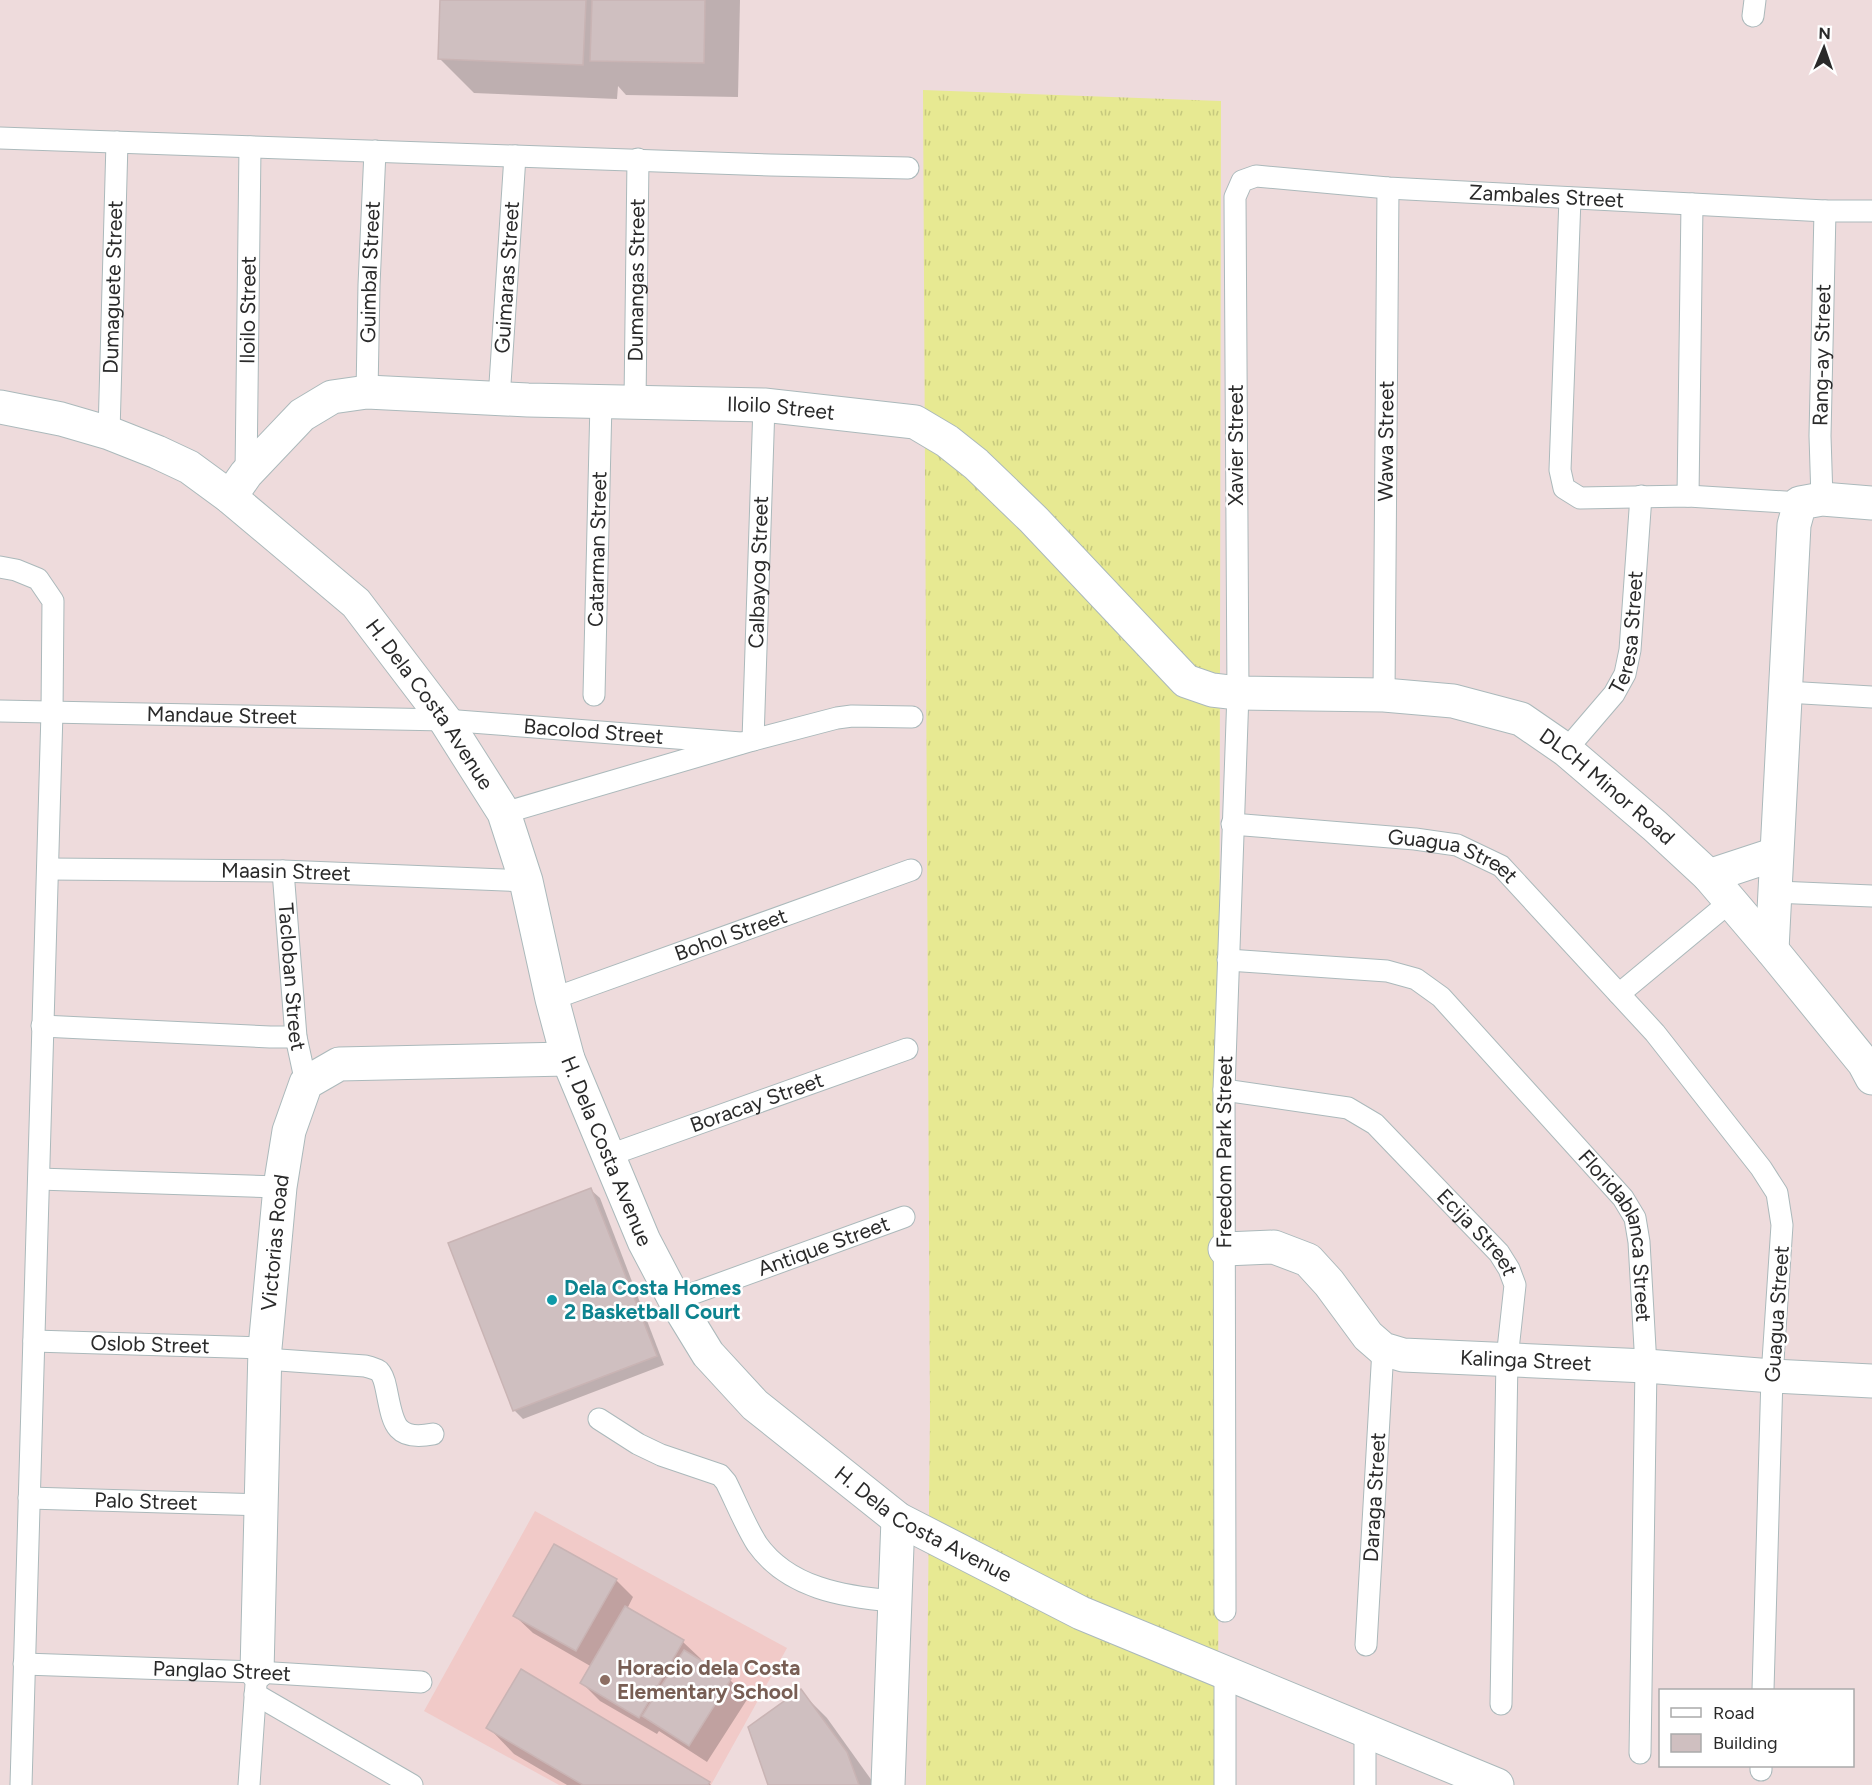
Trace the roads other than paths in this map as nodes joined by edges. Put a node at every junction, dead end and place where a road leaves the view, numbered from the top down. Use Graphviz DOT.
graph roads {
  1 [pos="0,138"];
  2 [pos="117,142"];
  3 [pos="250,147"];
  4 [pos="375,151"];
  5 [pos="514,156"];
  6 [pos="638,159"];
  7 [pos="908,168"];
  8 [pos="1388,188"];
  9 [pos="1234,197"];
  10 [pos="1570,198"];
  11 [pos="1692,204"];
  12 [pos="1825,211"];
  13 [pos="1872,211"];
  14 [pos="367,392"];
  15 [pos="499,399"];
  16 [pos="601,402"];
  17 [pos="635,402"];
  18 [pos="764,405"];
  19 [pos="0,406"];
  20 [pos="109,433"];
  21 [pos="238,485"];
  22 [pos="1641,496"];
  23 [pos="1688,496"];
  24 [pos="1811,501"];
  25 [pos="1872,503"];
  26 [pos="0,567"];
  27 [pos="1786,692"];
  28 [pos="1238,693"];
  29 [pos="594,695"];
  30 [pos="1383,695"];
  31 [pos="1872,697"];
  32 [pos="0,711"];
  33 [pos="52,712"];
  34 [pos="912,717"];
  35 [pos="445,720"];
  36 [pos="747,742"];
  37 [pos="1566,750"];
  38 [pos="504,813"];
  39 [pos="1232,824"];
  40 [pos="1776,854"];
  41 [pos="48,869"];
  42 [pos="911,870"];
  43 [pos="283,871"];
  44 [pos="1709,876"];
  45 [pos="526,881"];
  46 [pos="1775,892"];
  47 [pos="1872,896"];
  48 [pos="1731,901"];
  49 [pos="1772,950"];
  50 [pos="1228,960"];
  51 [pos="1619,994"];
  52 [pos="552,999"];
  53 [pos="42,1026"];
  54 [pos="296,1037"];
  55 [pos="907,1049"];
  56 [pos="568,1059"];
  57 [pos="1869,1068"];
  58 [pos="306,1083"];
  59 [pos="1224,1090"];
  60 [pos="607,1156"];
  61 [pos="39,1179"];
  62 [pos="280,1187"];
  63 [pos="904,1216"];
  64 [pos="1225,1249"];
  65 [pos="675,1300"];
  66 [pos="34,1341"];
  67 [pos="1383,1349"];
  68 [pos="265,1354"];
  69 [pos="1507,1359"];
  70 [pos="1646,1366"];
  71 [pos="1772,1376"];
  72 [pos="1872,1381"];
  73 [pos="599,1419"];
  74 [pos="433,1434"];
  75 [pos="29,1498"];
  76 [pos="261,1504"];
  77 [pos="898,1519"];
  78 [pos="894,1601"];
  79 [pos="1225,1611"];
  80 [pos="1366,1645"];
  81 [pos="24,1664"];
  82 [pos="1225,1672"];
  83 [pos="421,1682"];
  84 [pos="256,1683"];
  85 [pos="1763,1689"];
  86 [pos="1501,1704"];
  87 [pos="1365,1731"];
  88 [pos="1640,1753"];
  89 [pos="377,1777"];
  90 [pos="21,1785"];
  91 [pos="249,1785"];
  92 [pos="412,1785"];
  93 [pos="888,1785"];
  94 [pos="1225,1785"];
  95 [pos="1365,1785"];
  96 [pos="1497,1785"];
  1 -- 2 [label="lane"];
  2 -- 3 [label="lane"];
  2 -- 20 [label="lane, Dumaguete Street"];
  3 -- 4 [label="lane"];
  3 -- 21 [label="lane, Iloilo Street"];
  4 -- 5 [label="lane"];
  4 -- 14 [label="lane, Guimbal Street"];
  5 -- 6 [label="lane"];
  5 -- 15 [label="lane, Guimaras Street"];
  6 -- 7 [label="lane"];
  6 -- 17 [label="lane, Dumangas Street"];
  8 -- 9 [label="lane, Zambales Street"];
  8 -- 10 [label="lane, Zambales Street"];
  8 -- 30 [label="lane, Wawa Street"];
  9 -- 28 [label="lane, Xavier Street"];
  10 -- 11 [label="lane, Zambales Street"];
  10 -- 22 [label="lane"];
  11 -- 12 [label="lane, Zambales Street"];
  11 -- 23 [label="lane"];
  12 -- 13 [label="lane, Zambales Street"];
  12 -- 24 [label="lane, Rang-ay Street"];
  14 -- 15 [label="street, Iloilo Street"];
  14 -- 21 [label="street, Iloilo Street"];
  15 -- 16 [label="street, Iloilo Street"];
  16 -- 17 [label="street, Iloilo Street"];
  16 -- 29 [label="lane, Catarman Street"];
  17 -- 18 [label="street, Iloilo Street"];
  18 -- 28 [label="street, Iloilo Street"];
  18 -- 36 [label="lane, Calbayog Street"];
  19 -- 20 [label="street, H. Dela Costa Avenue"];
  20 -- 21 [label="street, H. Dela Costa Avenue"];
  21 -- 35 [label="street, H. Dela Costa Avenue"];
  22 -- 23 [label="lane"];
  22 -- 37 [label="lane, Teresa Street"];
  23 -- 24 [label="lane"];
  24 -- 25 [label="street"];
  24 -- 27 [label="street"];
  26 -- 33 [label="lane"];
  27 -- 31 [label="lane"];
  27 -- 40 [label="street"];
  28 -- 30 [label="street, DLCH Minor Road"];
  28 -- 39 [label="lane, Freedom Park Street"];
  30 -- 37 [label="street, DLCH Minor Road"];
  32 -- 33 [label="lane, Mandaue Street"];
  33 -- 35 [label="lane, Mandaue Street"];
  33 -- 41 [label="lane"];
  34 -- 36 [label="lane, Bacolod Street"];
  35 -- 36 [label="lane, Bacolod Street"];
  35 -- 38 [label="street, H. Dela Costa Avenue"];
  36 -- 38 [label="lane, Bacolod Street"];
  37 -- 44 [label="street, DLCH Minor Road"];
  38 -- 45 [label="street, H. Dela Costa Avenue"];
  39 -- 50 [label="lane, Freedom Park Street"];
  39 -- 51 [label="lane, Guagua Street"];
  40 -- 44 [label="street"];
  40 -- 46 [label="street"];
  41 -- 43 [label="lane, Maasin Street"];
  41 -- 53 [label="lane"];
  42 -- 52 [label="lane, Bohol Street"];
  43 -- 45 [label="lane, Maasin Street"];
  43 -- 54 [label="lane, Tacloban Street"];
  44 -- 48 [label="street, DLCH Minor Road"];
  45 -- 52 [label="street, H. Dela Costa Avenue"];
  46 -- 47 [label="lane"];
  46 -- 49 [label="street"];
  48 -- 49 [label="street, DLCH Minor Road"];
  48 -- 51 [label="lane"];
  49 -- 57 [label="street, DLCH Minor Road"];
  50 -- 59 [label="lane, Freedom Park Street"];
  50 -- 70 [label="lane, Floridablanca Street"];
  51 -- 71 [label="lane, Guagua Street"];
  52 -- 56 [label="street, H. Dela Costa Avenue"];
  53 -- 54 [label="lane"];
  53 -- 61 [label="lane"];
  54 -- 58 [label="lane, Tacloban Street"];
  55 -- 60 [label="lane, Boracay Street"];
  56 -- 58 [label="street"];
  56 -- 60 [label="street, H. Dela Costa Avenue"];
  58 -- 62 [label="street, Victorias Road"];
  59 -- 64 [label="lane, Freedom Park Street"];
  59 -- 69 [label="lane, Ecija Street"];
  60 -- 65 [label="street, H. Dela Costa Avenue"];
  61 -- 62 [label="lane"];
  61 -- 66 [label="lane"];
  62 -- 68 [label="street, Victorias Road"];
  63 -- 65 [label="lane, Antique Street"];
  64 -- 67 [label="street"];
  64 -- 79 [label="lane, Freedom Park Street"];
  65 -- 77 [label="street, H. Dela Costa Avenue"];
  66 -- 68 [label="lane, Oslob Street"];
  66 -- 75 [label="lane"];
  67 -- 69 [label="street, Kalinga Street"];
  67 -- 80 [label="lane, Daraga Street"];
  68 -- 74 [label="lane, Oslob Street"];
  68 -- 76 [label="street, Victorias Road"];
  69 -- 70 [label="street, Kalinga Street"];
  69 -- 86 [label="lane, Ecija Street"];
  70 -- 71 [label="street, Kalinga Street"];
  70 -- 88 [label="lane, Floridablanca Street"];
  71 -- 72 [label="street, Kalinga Street"];
  71 -- 85 [label="lane, Guagua Street"];
  73 -- 78 [label="lane"];
  75 -- 76 [label="lane, Palo Street"];
  75 -- 81 [label="lane"];
  76 -- 84 [label="street, Victorias Road"];
  77 -- 78 [label="street"];
  77 -- 82 [label="street, H. Dela Costa Avenue"];
  78 -- 93 [label="street"];
  81 -- 84 [label="lane, Panglao Street"];
  81 -- 90 [label="lane"];
  82 -- 87 [label="street, H. Dela Costa Avenue"];
  82 -- 94 [label="lane"];
  83 -- 84 [label="lane, Panglao Street"];
  84 -- 89 [label="lane"];
  84 -- 91 [label="lane"];
  87 -- 95 [label="lane"];
  87 -- 96 [label="street, H. Dela Costa Avenue"];
  89 -- 92 [label="lane"];
}
